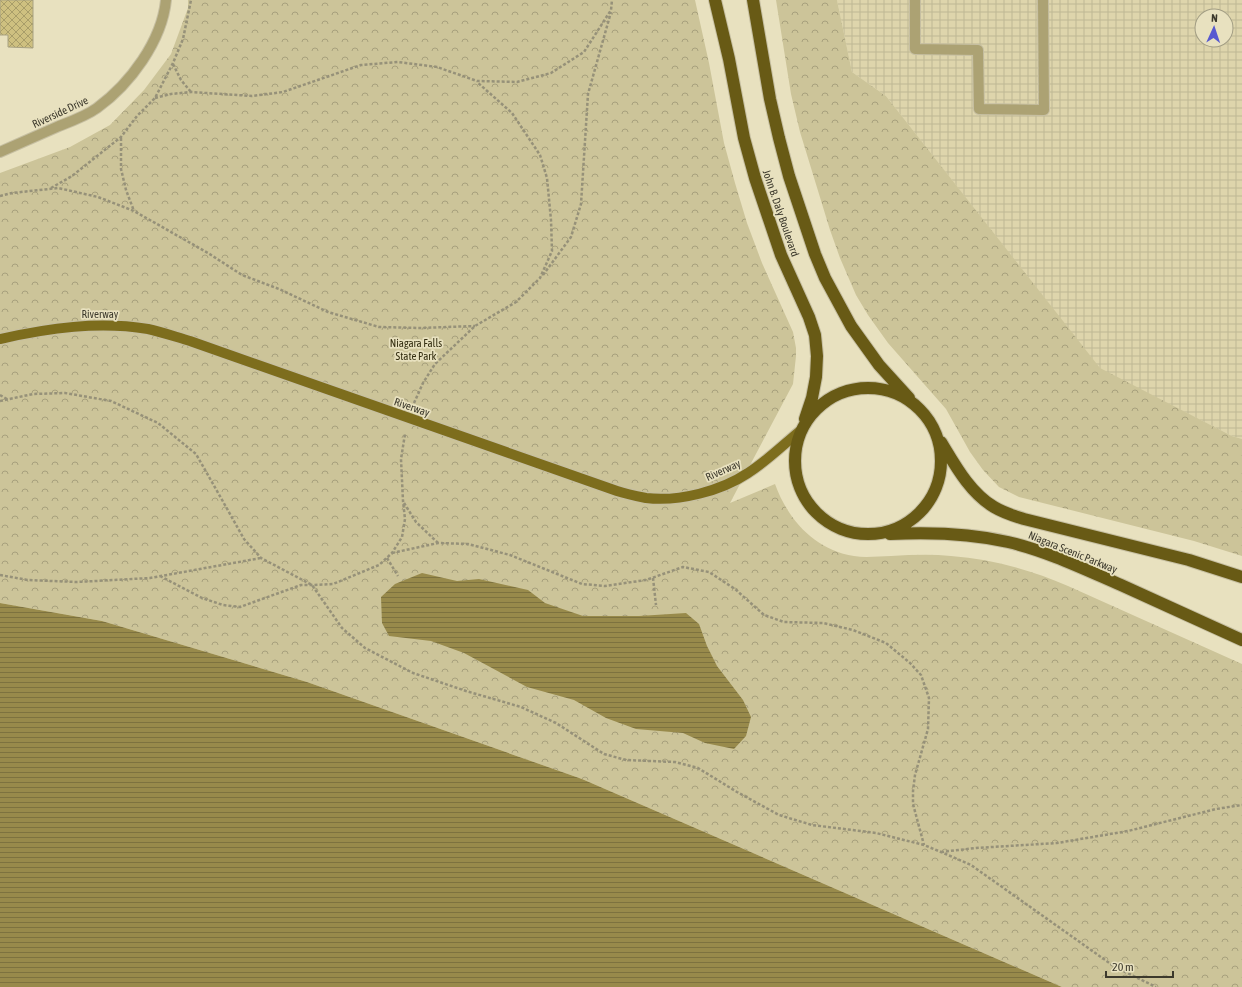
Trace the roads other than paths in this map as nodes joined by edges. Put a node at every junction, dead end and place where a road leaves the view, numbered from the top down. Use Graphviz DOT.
graph roads {
  1 [pos="166,0"];
  2 [pos="715,0"];
  3 [pos="754,0"];
  4 [pos="915,0"];
  5 [pos="1043,0"];
  6 [pos="0,152"];
  7 [pos="0,339"];
  8 [pos="915,405"];
  9 [pos="933,427"];
  10 [pos="801,430"];
  11 [pos="883,534"];
  12 [pos="1242,577"];
  13 [pos="1242,640"];
  1 -- 6 [label="street, Riverside Drive"];
  2 -- 10 [label="highway, John B. Daly Boulevard"];
  3 -- 8 [label="highway, John B. Daly Boulevard"];
  4 -- 5 [label="street"];
  7 -- 10 [label="main road, Riverway"];
  8 -- 9 [label="highway, John B. Daly Boulevard"];
  8 -- 10 [label="highway"];
  9 -- 11 [label="highway"];
  9 -- 12 [label="highway, Niagara Scenic Parkway"];
  10 -- 11 [label="highway, John B. Daly Boulevard"];
  11 -- 13 [label="highway, Niagara Scenic Parkway"];
}
